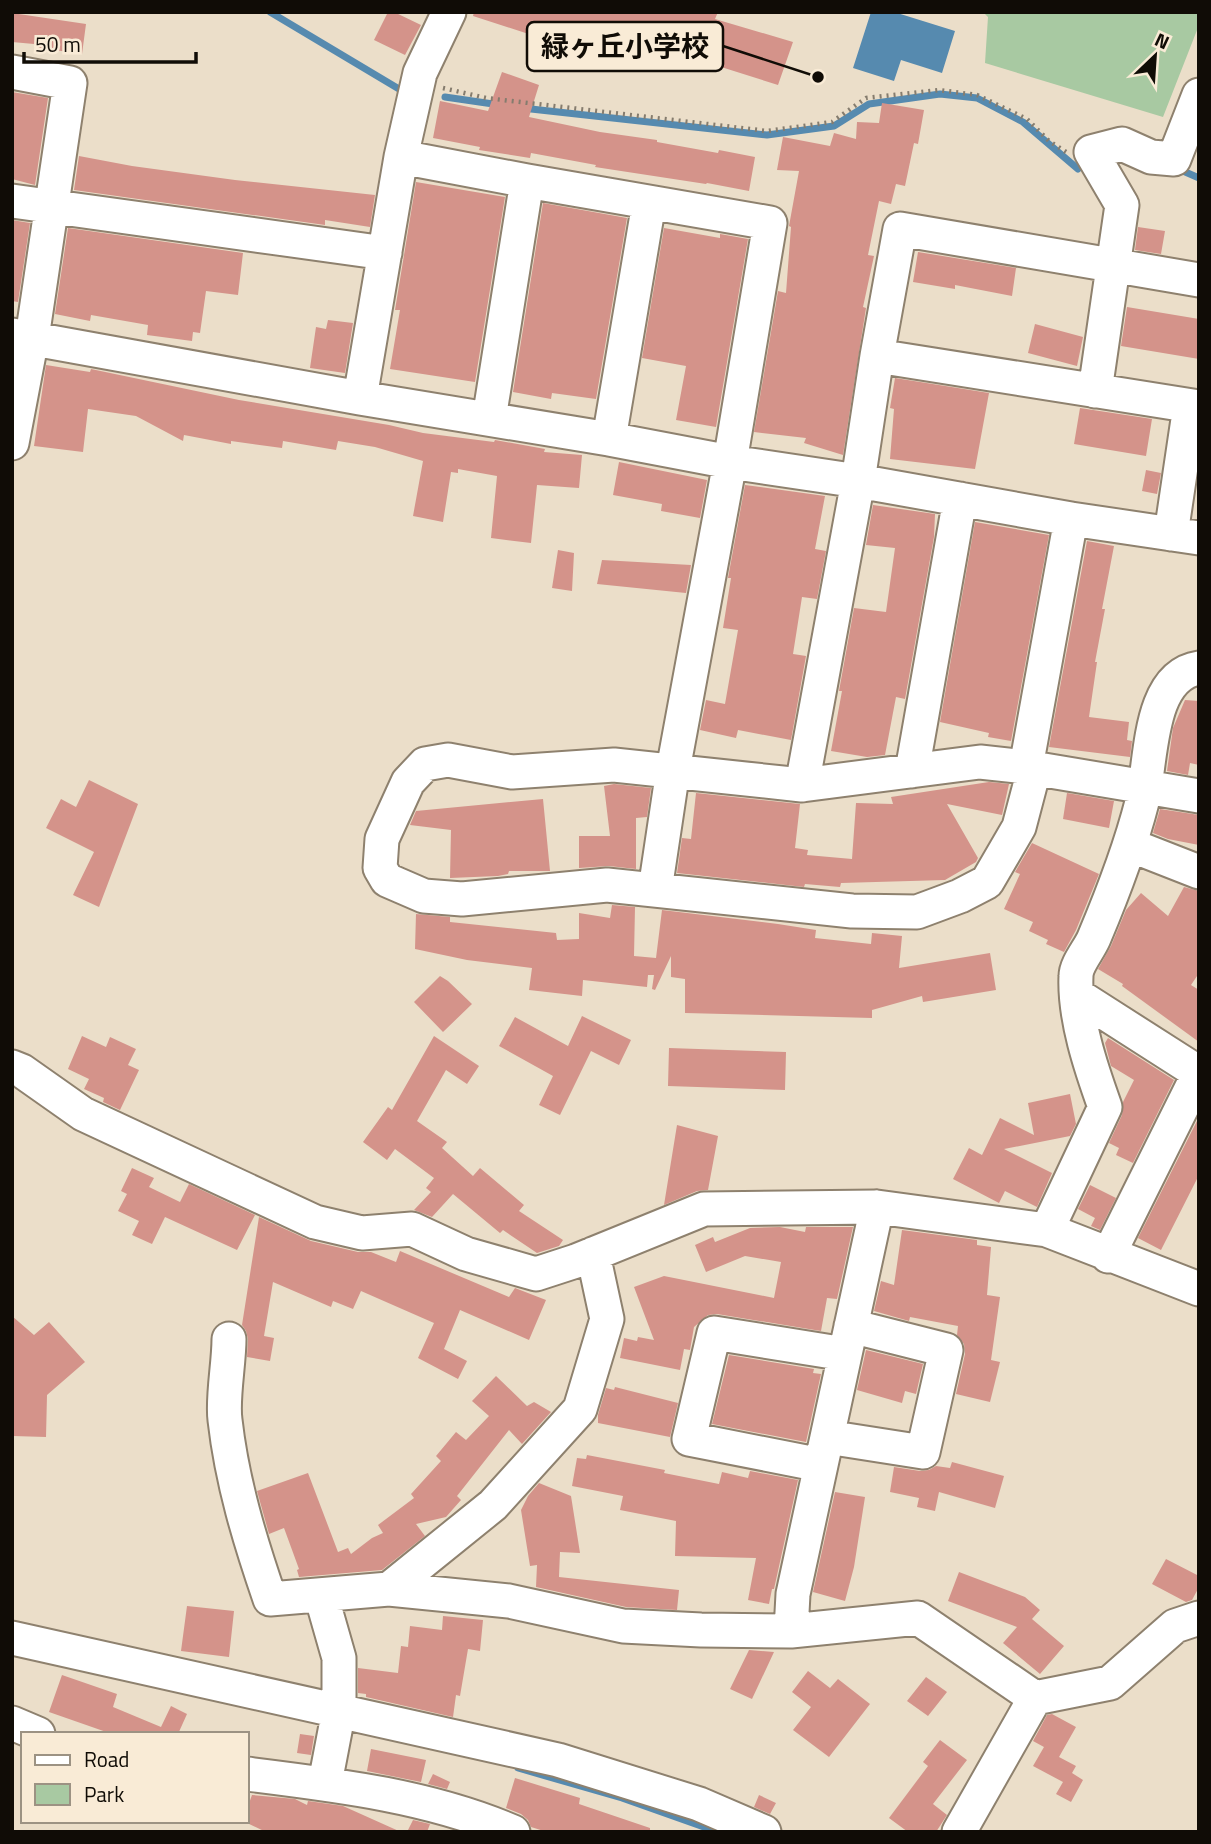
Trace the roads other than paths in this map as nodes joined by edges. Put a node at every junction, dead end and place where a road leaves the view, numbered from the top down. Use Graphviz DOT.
graph roads {
  1 [pos="449,12"];
  2 [pos="12,72"];
  3 [pos="1199,96"];
  4 [pos="401,157"];
  5 [pos="527,181"];
  6 [pos="12,201"];
  7 [pos="649,203"];
  8 [pos="51,207"];
  9 [pos="385,253"];
  10 [pos="1115,266"];
  11 [pos="1199,281"];
  12 [pos="22,336"];
  13 [pos="877,356"];
  14 [pos="1095,391"];
  15 [pos="360,398"];
  16 [pos="1194,407"];
  17 [pos="489,419"];
  18 [pos="609,439"];
  19 [pos="12,443"];
  20 [pos="730,463"];
  21 [pos="858,481"];
  22 [pos="960,499"];
  23 [pos="1071,519"];
  24 [pos="1185,536"];
  25 [pos="1199,668"];
  26 [pos="1030,768"];
  27 [pos="673,770"];
  28 [pos="912,771"];
  29 [pos="802,785"];
  30 [pos="1146,786"];
  31 [pos="1199,796"];
  32 [pos="1130,845"];
  33 [pos="1199,872"];
  34 [pos="655,890"];
  35 [pos="1077,995"];
  36 [pos="12,1067"];
  37 [pos="877,1207"];
  38 [pos="1047,1230"];
  39 [pos="593,1254"];
  40 [pos="1108,1256"];
  41 [pos="1199,1289"];
  42 [pos="229,1339"];
  43 [pos="848,1340"];
  44 [pos="824,1451"];
  45 [pos="389,1589"];
  46 [pos="321,1595"];
  47 [pos="1199,1618"];
  48 [pos="791,1631"];
  49 [pos="12,1638"];
  50 [pos="1035,1698"];
  51 [pos="338,1718"];
  52 [pos="12,1723"];
  53 [pos="33,1732"];
  54 [pos="248,1774"];
  55 [pos="325,1783"];
  56 [pos="513,1832"];
  57 [pos="764,1832"];
  58 [pos="959,1832"];
  1 -- 4 [label="street"];
  2 -- 8 [label="street"];
  3 -- 10 [label="street"];
  4 -- 5 [label="street"];
  4 -- 9 [label="street"];
  5 -- 7 [label="street"];
  5 -- 17 [label="street"];
  6 -- 8 [label="street"];
  7 -- 18 [label="street"];
  7 -- 20 [label="street"];
  8 -- 9 [label="street"];
  8 -- 12 [label="street"];
  9 -- 15 [label="street"];
  10 -- 11 [label="street"];
  10 -- 13 [label="street"];
  10 -- 14 [label="street"];
  12 -- 15 [label="street"];
  12 -- 19 [label="street"];
  13 -- 14 [label="street"];
  13 -- 21 [label="street"];
  14 -- 16 [label="street"];
  15 -- 17 [label="street"];
  16 -- 24 [label="street"];
  17 -- 18 [label="street"];
  18 -- 20 [label="street"];
  20 -- 21 [label="street"];
  20 -- 27 [label="street"];
  21 -- 22 [label="street"];
  21 -- 29 [label="street"];
  22 -- 23 [label="street"];
  22 -- 28 [label="street"];
  23 -- 24 [label="street"];
  23 -- 26 [label="street"];
  25 -- 30 [label="street"];
  26 -- 28 [label="street"];
  26 -- 30 [label="street"];
  26 -- 34 [label="street"];
  27 -- 29 [label="street"];
  27 -- 34 [label="street"];
  27 -- 34 [label="street"];
  28 -- 29 [label="street"];
  30 -- 31 [label="street"];
  30 -- 32 [label="street"];
  32 -- 33 [label="street"];
  32 -- 35 [label="street"];
  35 -- 38 [label="street"];
  35 -- 40 [label="street"];
  36 -- 39 [label="street"];
  37 -- 38 [label="street"];
  37 -- 39 [label="street"];
  37 -- 43 [label="street"];
  38 -- 40 [label="street"];
  39 -- 45 [label="street"];
  40 -- 41 [label="street"];
  42 -- 46 [label="street"];
  43 -- 44 [label="street"];
  43 -- 44 [label="street"];
  43 -- 44 [label="street"];
  44 -- 48 [label="street"];
  45 -- 46 [label="street"];
  45 -- 48 [label="street"];
  46 -- 51 [label="street"];
  47 -- 50 [label="street"];
  48 -- 50 [label="street"];
  49 -- 51 [label="street"];
  50 -- 58 [label="street"];
  51 -- 55 [label="street"];
  51 -- 57 [label="street"];
  52 -- 53 [label="street"];
  54 -- 55 [label="street"];
  55 -- 56 [label="street"];
}
